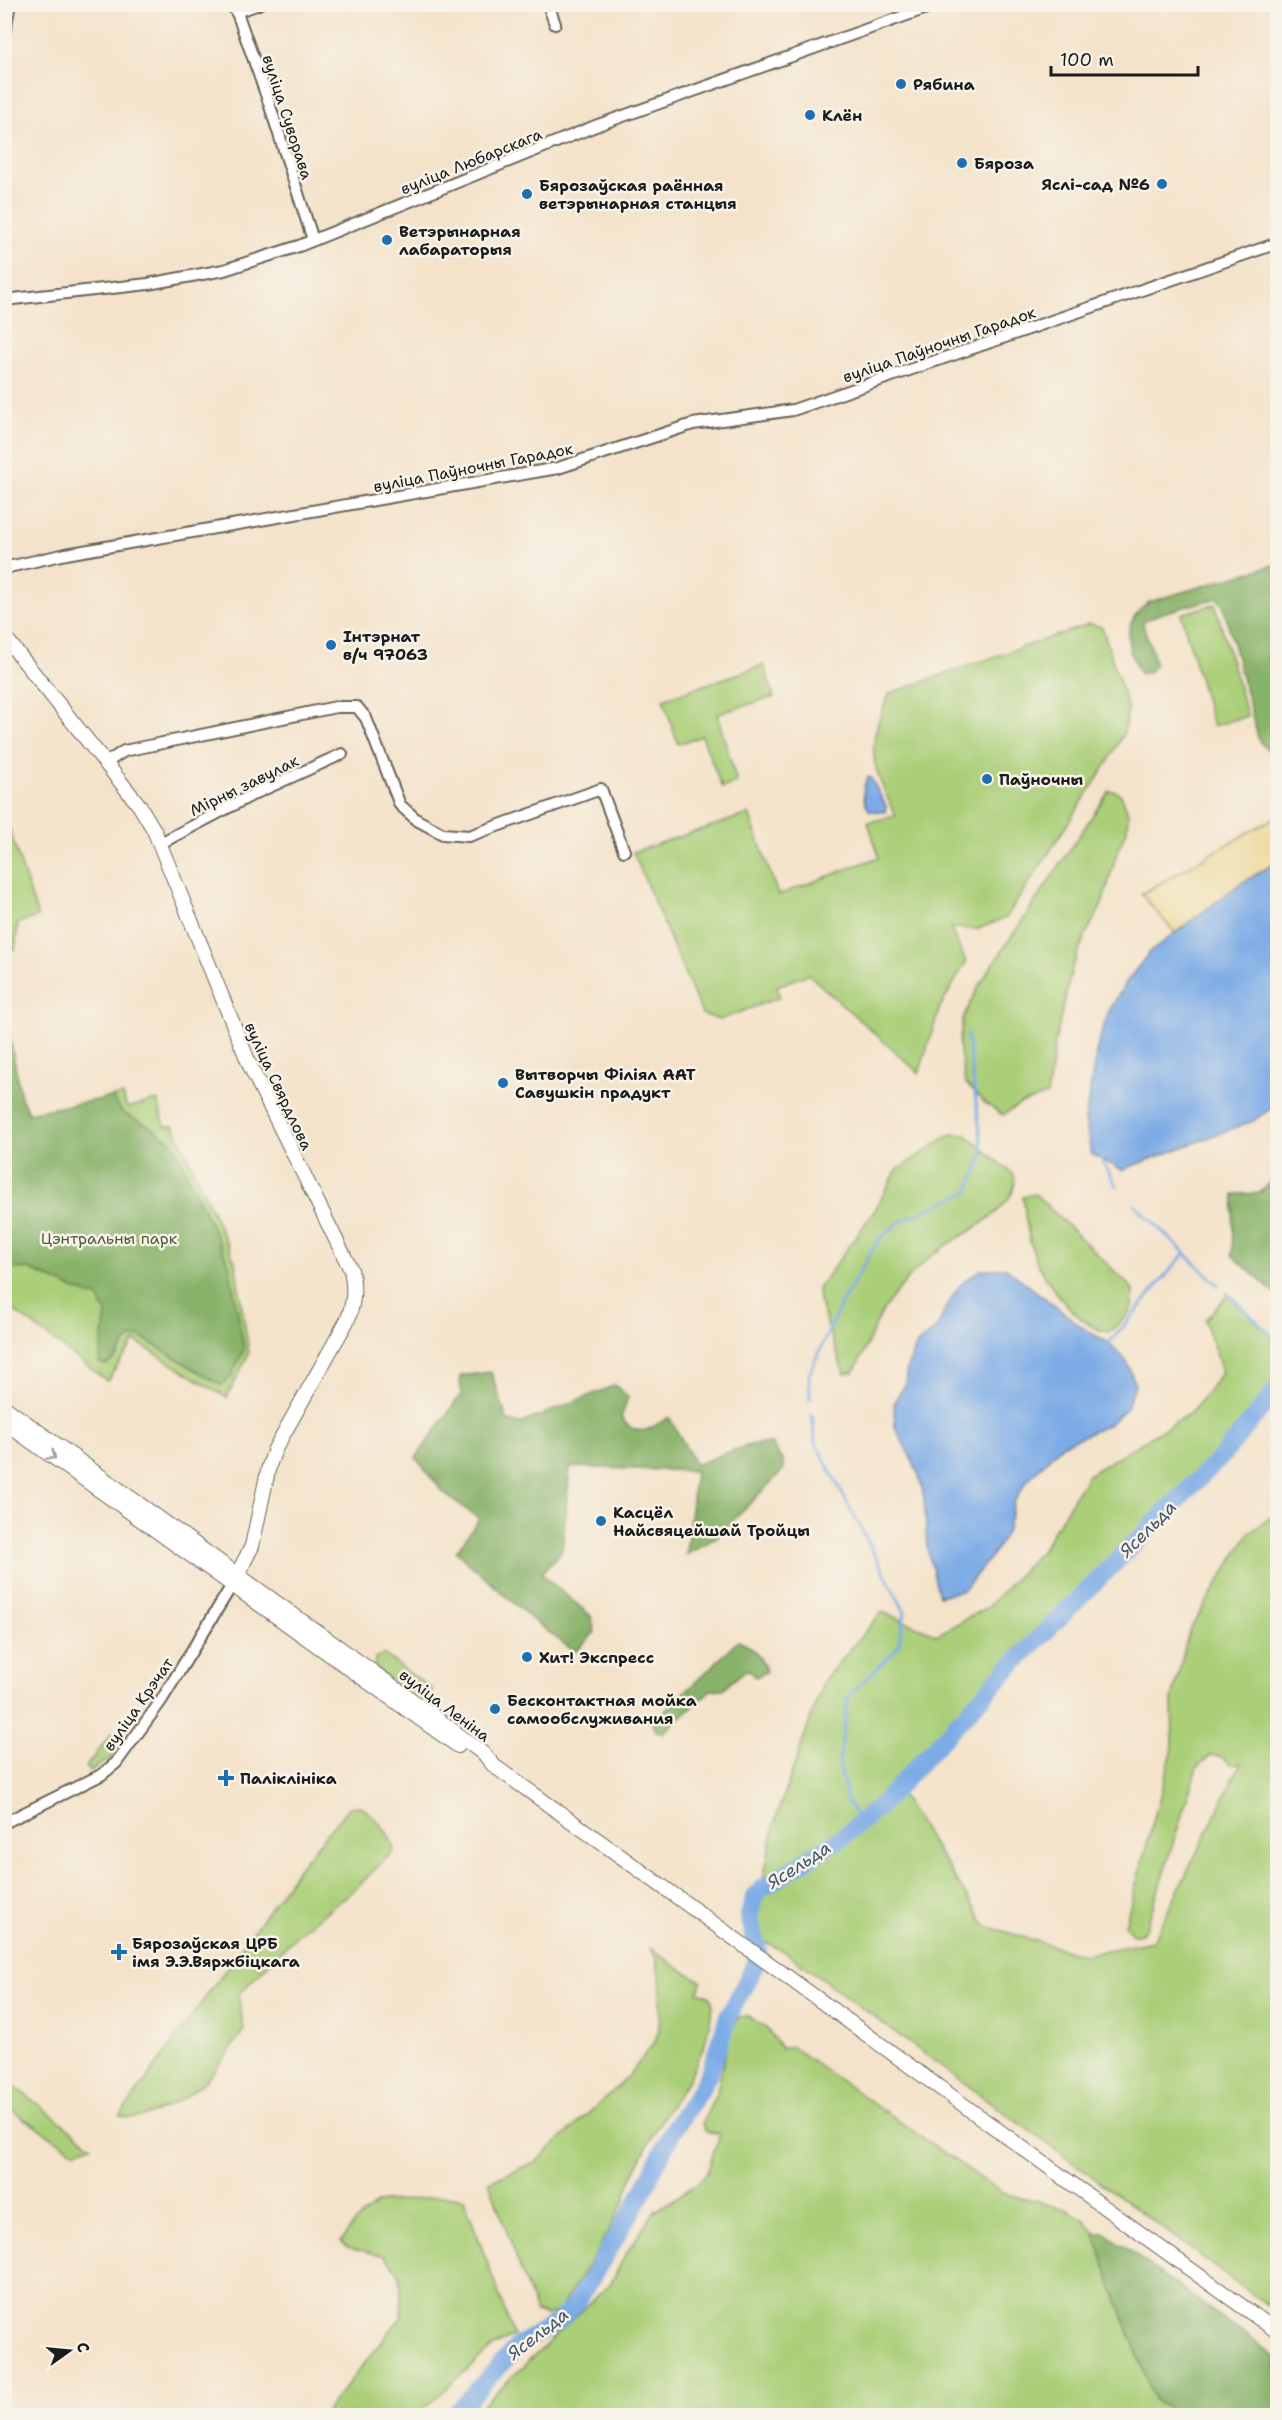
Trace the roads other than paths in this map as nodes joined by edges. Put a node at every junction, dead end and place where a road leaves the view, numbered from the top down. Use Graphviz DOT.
graph roads {
  1 [pos="9,4"];
  2 [pos="259,4"];
  3 [pos="548,4"];
  4 [pos="938,4"];
  5 [pos="235,8"];
  6 [pos="555,24"];
  7 [pos="4,35"];
  8 [pos="314,240"];
  9 [pos="1278,243"];
  10 [pos="4,300"];
  11 [pos="5,569"];
  12 [pos="4,636"];
  13 [pos="342,754"];
  14 [pos="106,763"];
  15 [pos="159,844"];
  16 [pos="624,851"];
  17 [pos="4,1407"];
  18 [pos="4,1422"];
  19 [pos="235,1581"];
  20 [pos="4,1823"];
  21 [pos="1278,2332"];
  1 -- 7 [label="street"];
  2 -- 5 [label="street"];
  3 -- 6 [label="street"];
  4 -- 8 [label="street, вуліца Любарскага"];
  5 -- 8 [label="street, вуліца Суворава"];
  8 -- 10 [label="street, вуліца Любарскага"];
  9 -- 11 [label="street, вуліца Паўночны Гарадок"];
  12 -- 14 [label="main road, вуліца Свярдлова"];
  13 -- 15 [label="street, Мірны завулак"];
  14 -- 15 [label="main road, вуліца Свярдлова"];
  14 -- 16 [label="street"];
  15 -- 19 [label="main road, вуліца Свярдлова"];
  17 -- 19 [label="main road, вуліца Леніна"];
  18 -- 19 [label="main road, вуліца Леніна, one-way"];
  19 -- 20 [label="street, вуліца Крэчат"];
  19 -- 21 [label="main road, вуліца Леніна"];
}
